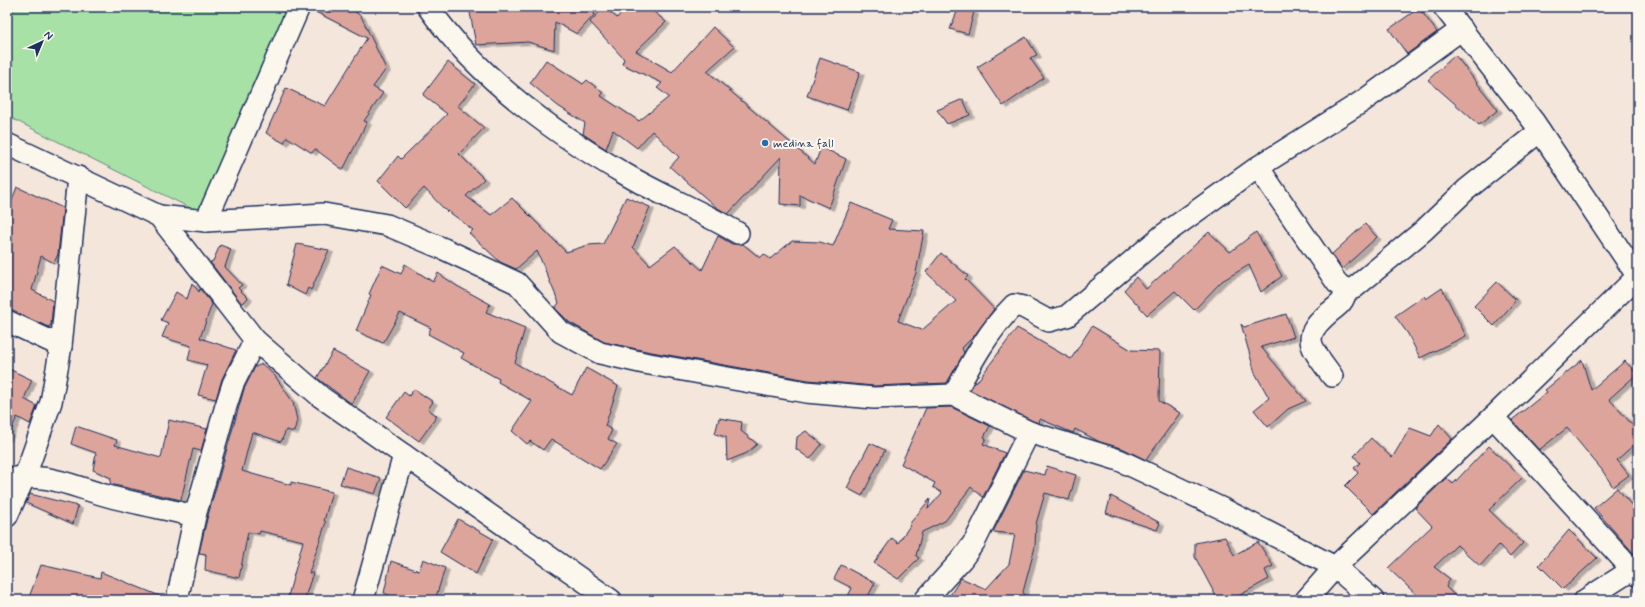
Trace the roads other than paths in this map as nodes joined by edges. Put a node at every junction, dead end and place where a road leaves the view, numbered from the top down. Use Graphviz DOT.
graph roads {
  1 [pos="299,7"];
  2 [pos="428,7"];
  3 [pos="1454,14"];
  4 [pos="1540,131"];
  5 [pos="7,144"];
  6 [pos="1258,167"];
  7 [pos="78,177"];
  8 [pos="159,216"];
  9 [pos="206,221"];
  10 [pos="738,233"];
  11 [pos="1638,276"];
  12 [pos="1346,290"];
  13 [pos="7,320"];
  14 [pos="255,340"];
  15 [pos="61,346"];
  16 [pos="1332,376"];
  17 [pos="954,395"];
  18 [pos="1493,417"];
  19 [pos="1029,432"];
  20 [pos="404,455"];
  21 [pos="16,477"];
  22 [pos="7,516"];
  23 [pos="195,516"];
  24 [pos="1335,567"];
  25 [pos="1636,571"];
  26 [pos="177,600"];
  27 [pos="364,600"];
  28 [pos="612,600"];
  29 [pos="925,600"];
  30 [pos="1306,600"];
  31 [pos="1372,600"];
  32 [pos="1585,600"];
  1 -- 9 [label="street"];
  2 -- 10 [label="street"];
  3 -- 4 [label="street"];
  3 -- 6 [label="street"];
  4 -- 11 [label="street"];
  4 -- 12 [label="street"];
  5 -- 7 [label="street"];
  6 -- 12 [label="street"];
  6 -- 17 [label="street"];
  7 -- 8 [label="street"];
  7 -- 15 [label="street"];
  8 -- 9 [label="street"];
  8 -- 14 [label="street"];
  9 -- 17 [label="street"];
  11 -- 18 [label="street"];
  12 -- 16 [label="street"];
  13 -- 15 [label="street"];
  14 -- 20 [label="street"];
  14 -- 23 [label="street"];
  15 -- 21 [label="street"];
  17 -- 19 [label="street"];
  18 -- 24 [label="street"];
  18 -- 25 [label="street"];
  19 -- 24 [label="street"];
  19 -- 29 [label="street"];
  20 -- 27 [label="street"];
  20 -- 28 [label="street"];
  21 -- 22 [label="street"];
  21 -- 23 [label="street"];
  23 -- 26 [label="street"];
  24 -- 30 [label="street"];
  24 -- 31 [label="street"];
  25 -- 32 [label="street"];
}
